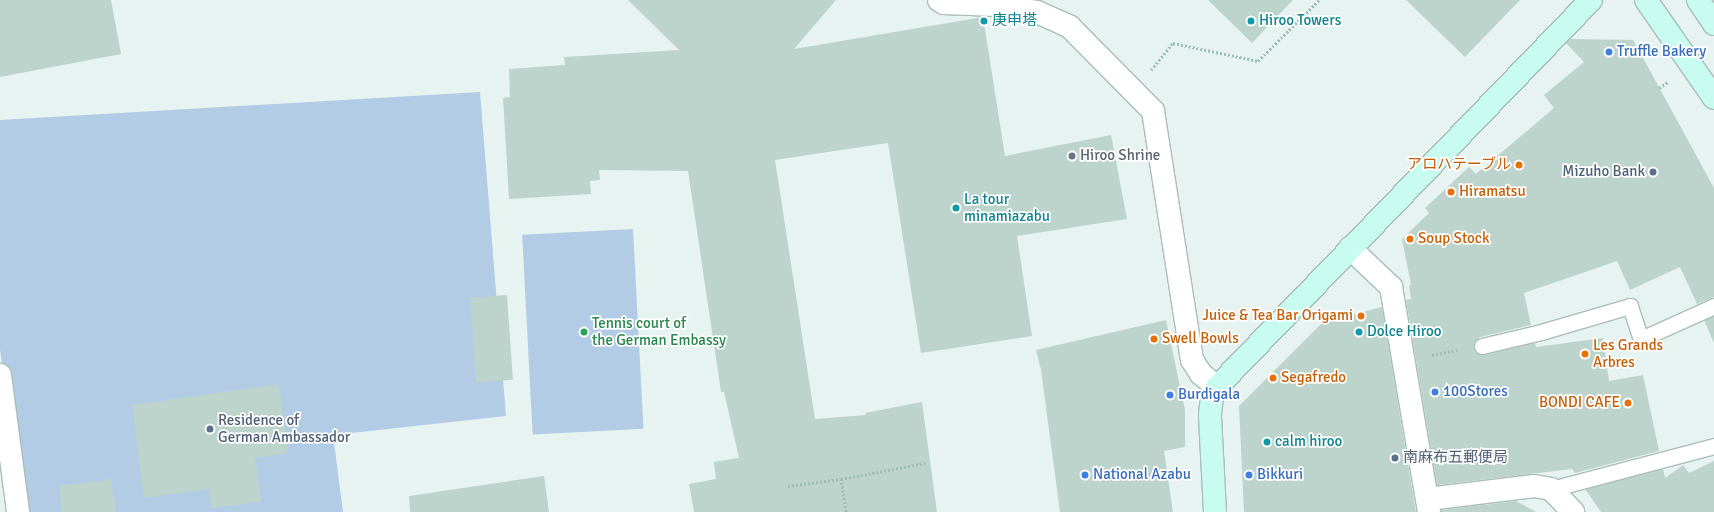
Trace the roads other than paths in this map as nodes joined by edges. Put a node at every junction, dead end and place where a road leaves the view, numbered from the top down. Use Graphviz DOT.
graph roads {
  1 [pos="939,0"];
  2 [pos="1591,0"];
  3 [pos="1646,0"];
  4 [pos="1698,0"];
  5 [pos="1714,24"];
  6 [pos="1714,98"];
  7 [pos="1350,248"];
  8 [pos="1714,306"];
  9 [pos="1482,346"];
  10 [pos="0,375"];
  11 [pos="1217,387"];
  12 [pos="1714,446"];
  13 [pos="1551,489"];
  14 [pos="1428,506"];
  15 [pos="18,512"];
  16 [pos="1215,512"];
  17 [pos="1573,512"];
  1 -- 11 [label="street"];
  2 -- 7 [label="street"];
  3 -- 6 [label="street"];
  4 -- 5 [label="street"];
  7 -- 11 [label="street"];
  7 -- 14 [label="street"];
  8 -- 9 [label="lane"];
  10 -- 15 [label="street"];
  11 -- 16 [label="street"];
  12 -- 13 [label="lane"];
  13 -- 14 [label="street"];
  13 -- 17 [label="street"];
}
